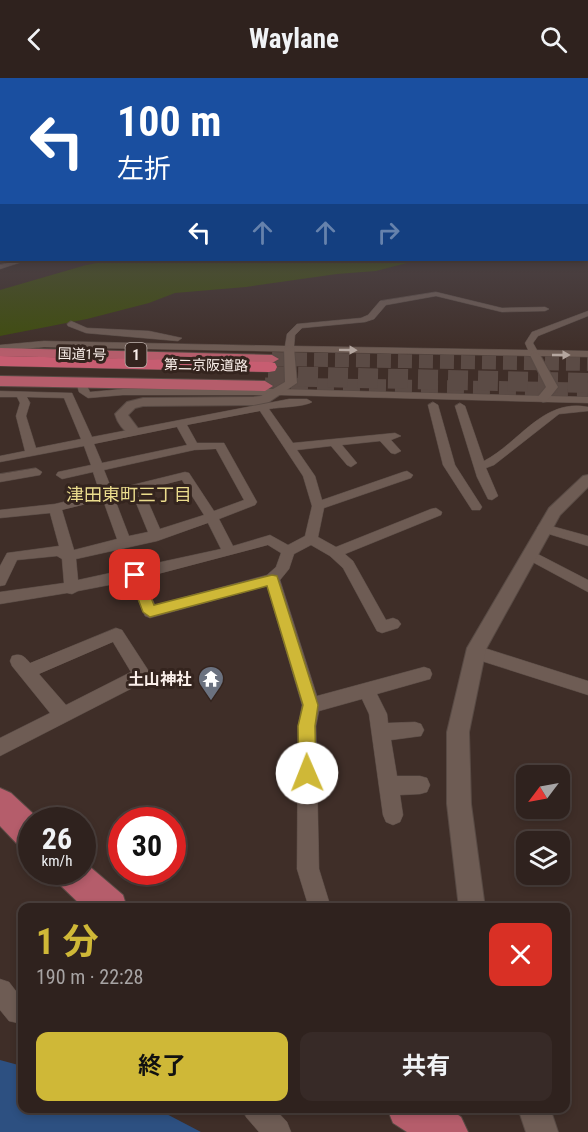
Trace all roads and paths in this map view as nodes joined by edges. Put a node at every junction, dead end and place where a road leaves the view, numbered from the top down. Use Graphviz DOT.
graph roads {
  1 [pos="21,261"];
  2 [pos="0,267"];
  3 [pos="544,309"];
  4 [pos="588,313"];
  5 [pos="71,324"];
  6 [pos="529,343"];
  7 [pos="289,346"];
  8 [pos="512,348"];
  9 [pos="0,350"];
  10 [pos="588,354"];
  11 [pos="535,355"];
  12 [pos="0,361"];
  13 [pos="0,371"];
  14 [pos="270,376"];
  15 [pos="0,381"];
  16 [pos="0,394"];
  17 [pos="21,396"];
  18 [pos="543,399"];
  19 [pos="588,400"];
  20 [pos="433,405"];
  21 [pos="460,406"];
  22 [pos="264,409"];
  23 [pos="588,409"];
  24 [pos="180,423"];
  25 [pos="133,431"];
  26 [pos="395,436"];
  27 [pos="382,437"];
  28 [pos="88,442"];
  29 [pos="333,442"];
  30 [pos="194,447"];
  31 [pos="290,447"];
  32 [pos="394,451"];
  33 [pos="32,454"];
  34 [pos="6,458"];
  35 [pos="351,464"];
  36 [pos="96,468"];
  37 [pos="36,472"];
  38 [pos="481,472"];
  39 [pos="62,475"];
  40 [pos="407,475"];
  41 [pos="5,477"];
  42 [pos="588,479"];
  43 [pos="460,482"];
  44 [pos="136,489"];
  45 [pos="108,496"];
  46 [pos="492,496"];
  47 [pos="318,506"];
  48 [pos="476,507"];
  49 [pos="55,508"];
  50 [pos="436,512"];
  51 [pos="0,514"];
  52 [pos="212,518"];
  53 [pos="544,528"];
  54 [pos="157,536"];
  55 [pos="311,539"];
  56 [pos="588,541"];
  57 [pos="125,543"];
  58 [pos="229,552"];
  59 [pos="288,552"];
  60 [pos="335,553"];
  61 [pos="530,555"];
  62 [pos="69,556"];
  63 [pos="135,575"];
  64 [pos="272,579"];
  65 [pos="0,581"];
  66 [pos="588,586"];
  67 [pos="72,589"];
  68 [pos="0,598"];
  69 [pos="393,624"];
  70 [pos="476,652"];
  71 [pos="424,674"];
  72 [pos="588,688"];
  73 [pos="366,690"];
  74 [pos="310,705"];
  75 [pos="64,716"];
  76 [pos="415,730"];
  77 [pos="381,732"];
  78 [pos="0,747"];
  79 [pos="420,785"];
  80 [pos="389,786"];
  81 [pos="0,804"];
  82 [pos="393,815"];
  83 [pos="18,821"];
  84 [pos="85,885"];
  85 [pos="105,903"];
  86 [pos="318,903"];
  87 [pos="471,903"];
  88 [pos="0,990"];
  89 [pos="18,1012"];
  90 [pos="260,1113"];
  91 [pos="416,1113"];
  92 [pos="536,1113"];
  93 [pos="277,1132"];
  94 [pos="446,1132"];
  95 [pos="543,1132"];
  1 -- 2 [label="street"];
  3 -- 7 [label="street"];
  4 -- 6 [label="street"];
  5 -- 7 [label="street"];
  6 -- 8 [label="street"];
  6 -- 11 [label="street"];
  7 -- 9 [label="street"];
  7 -- 11 [label="street, one-way"];
  7 -- 14 [label="street"];
  9 -- 14 [label="highway, 国道1号 / 1"];
  11 -- 10 [label="street, one-way"];
  11 -- 18 [label="street"];
  12 -- 14 [label="highway, 第二京阪道路"];
  13 -- 14 [label="highway, 第二京阪道路"];
  14 -- 15 [label="highway, 国道1号 / 1"];
  14 -- 18 [label="street"];
  14 -- 25 [label="street"];
  16 -- 17 [label="street"];
  17 -- 28 [label="street"];
  17 -- 33 [label="street"];
  18 -- 19 [label="street"];
  18 -- 21 [label="street"];
  20 -- 21 [label="street"];
  20 -- 22 [label="street"];
  20 -- 43 [label="street"];
  21 -- 38 [label="street"];
  22 -- 24 [label="street"];
  22 -- 31 [label="street"];
  23 -- 38 [label="street"];
  24 -- 25 [label="street"];
  24 -- 30 [label="street"];
  25 -- 28 [label="street"];
  26 -- 27 [label="street"];
  27 -- 29 [label="street"];
  27 -- 32 [label="street"];
  28 -- 33 [label="street"];
  28 -- 36 [label="street"];
  29 -- 31 [label="street"];
  29 -- 35 [label="street"];
  30 -- 36 [label="street"];
  30 -- 52 [label="street"];
  31 -- 47 [label="street"];
  33 -- 34 [label="street"];
  34 -- 41 [label="street"];
  36 -- 39 [label="street"];
  36 -- 45 [label="street"];
  37 -- 41 [label="street"];
  38 -- 43 [label="street"];
  38 -- 46 [label="street"];
  40 -- 47 [label="street"];
  42 -- 53 [label="street"];
  43 -- 48 [label="street"];
  44 -- 45 [label="street"];
  44 -- 52 [label="street"];
  44 -- 54 [label="street"];
  45 -- 49 [label="street"];
  45 -- 57 [label="street"];
  47 -- 55 [label="street"];
  49 -- 51 [label="street"];
  49 -- 62 [label="street"];
  50 -- 60 [label="street"];
  52 -- 54 [label="street"];
  52 -- 58 [label="street"];
  53 -- 56 [label="street"];
  53 -- 61 [label="street"];
  54 -- 57 [label="street"];
  55 -- 59 [label="street"];
  55 -- 60 [label="street"];
  57 -- 62 [label="street"];
  58 -- 59 [label="street"];
  58 -- 63 [label="street"];
  59 -- 64 [label="street"];
  60 -- 69 [label="street"];
  61 -- 66 [label="street"];
  61 -- 70 [label="street"];
  62 -- 65 [label="street"];
  62 -- 67 [label="street"];
  63 -- 64 [label="street"];
  63 -- 67 [label="street"];
  64 -- 74 [label="street"];
  67 -- 68 [label="street"];
  70 -- 72 [label="street"];
  70 -- 87 [label="street"];
  71 -- 73 [label="street"];
  73 -- 74 [label="street"];
  73 -- 77 [label="street"];
  74 -- 86 [label="street"];
  75 -- 75 [label="street"];
  75 -- 78 [label="street"];
  76 -- 77 [label="street"];
  77 -- 80 [label="street"];
  79 -- 80 [label="street"];
  80 -- 82 [label="street"];
  81 -- 83 [label="highway"];
  84 -- 85 [label="highway"];
  88 -- 89 [label="street"];
  90 -- 93 [label="street"];
  91 -- 94 [label="highway"];
  92 -- 95 [label="street"];
}
